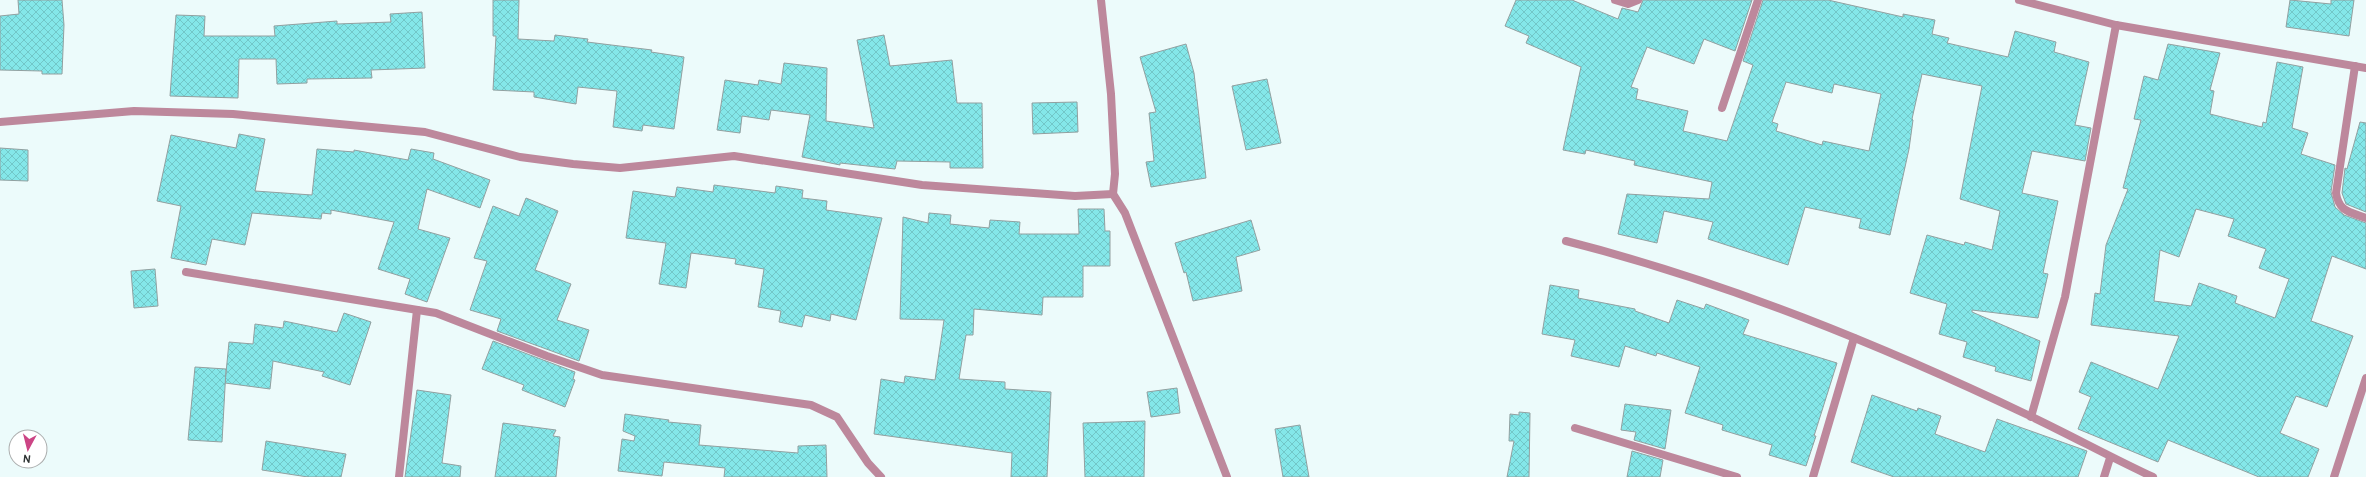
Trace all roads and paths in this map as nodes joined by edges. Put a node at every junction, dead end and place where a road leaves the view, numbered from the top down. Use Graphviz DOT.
graph roads {
  1 [pos="1101,0"];
  2 [pos="1615,0"];
  3 [pos="1638,0"];
  4 [pos="1758,0"];
  5 [pos="2019,0"];
  6 [pos="2116,25"];
  7 [pos="2355,66"];
  8 [pos="2366,68"];
  9 [pos="1722,108"];
  10 [pos="0,122"];
  11 [pos="1113,194"];
  12 [pos="2366,218"];
  13 [pos="1566,241"];
  14 [pos="186,272"];
  15 [pos="417,310"];
  16 [pos="1854,338"];
  17 [pos="2366,378"];
  18 [pos="2031,417"];
  19 [pos="1575,428"];
  20 [pos="2110,458"];
  21 [pos="399,477"];
  22 [pos="881,477"];
  23 [pos="1227,477"];
  24 [pos="1737,477"];
  25 [pos="1813,477"];
  26 [pos="2104,477"];
  27 [pos="2153,477"];
  28 [pos="2334,477"];
  1 -- 11 [label="street"];
  2 -- 3 [label="street"];
  4 -- 9 [label="street"];
  5 -- 6 [label="street"];
  6 -- 7 [label="street"];
  6 -- 18 [label="street"];
  7 -- 8 [label="street"];
  7 -- 12 [label="street"];
  10 -- 11 [label="street"];
  11 -- 23 [label="street"];
  13 -- 16 [label="street"];
  14 -- 15 [label="street"];
  15 -- 21 [label="street"];
  15 -- 22 [label="street"];
  16 -- 18 [label="street"];
  16 -- 25 [label="street"];
  17 -- 28 [label="street"];
  18 -- 20 [label="street"];
  19 -- 24 [label="street"];
  20 -- 26 [label="street"];
  20 -- 27 [label="street"];
}
